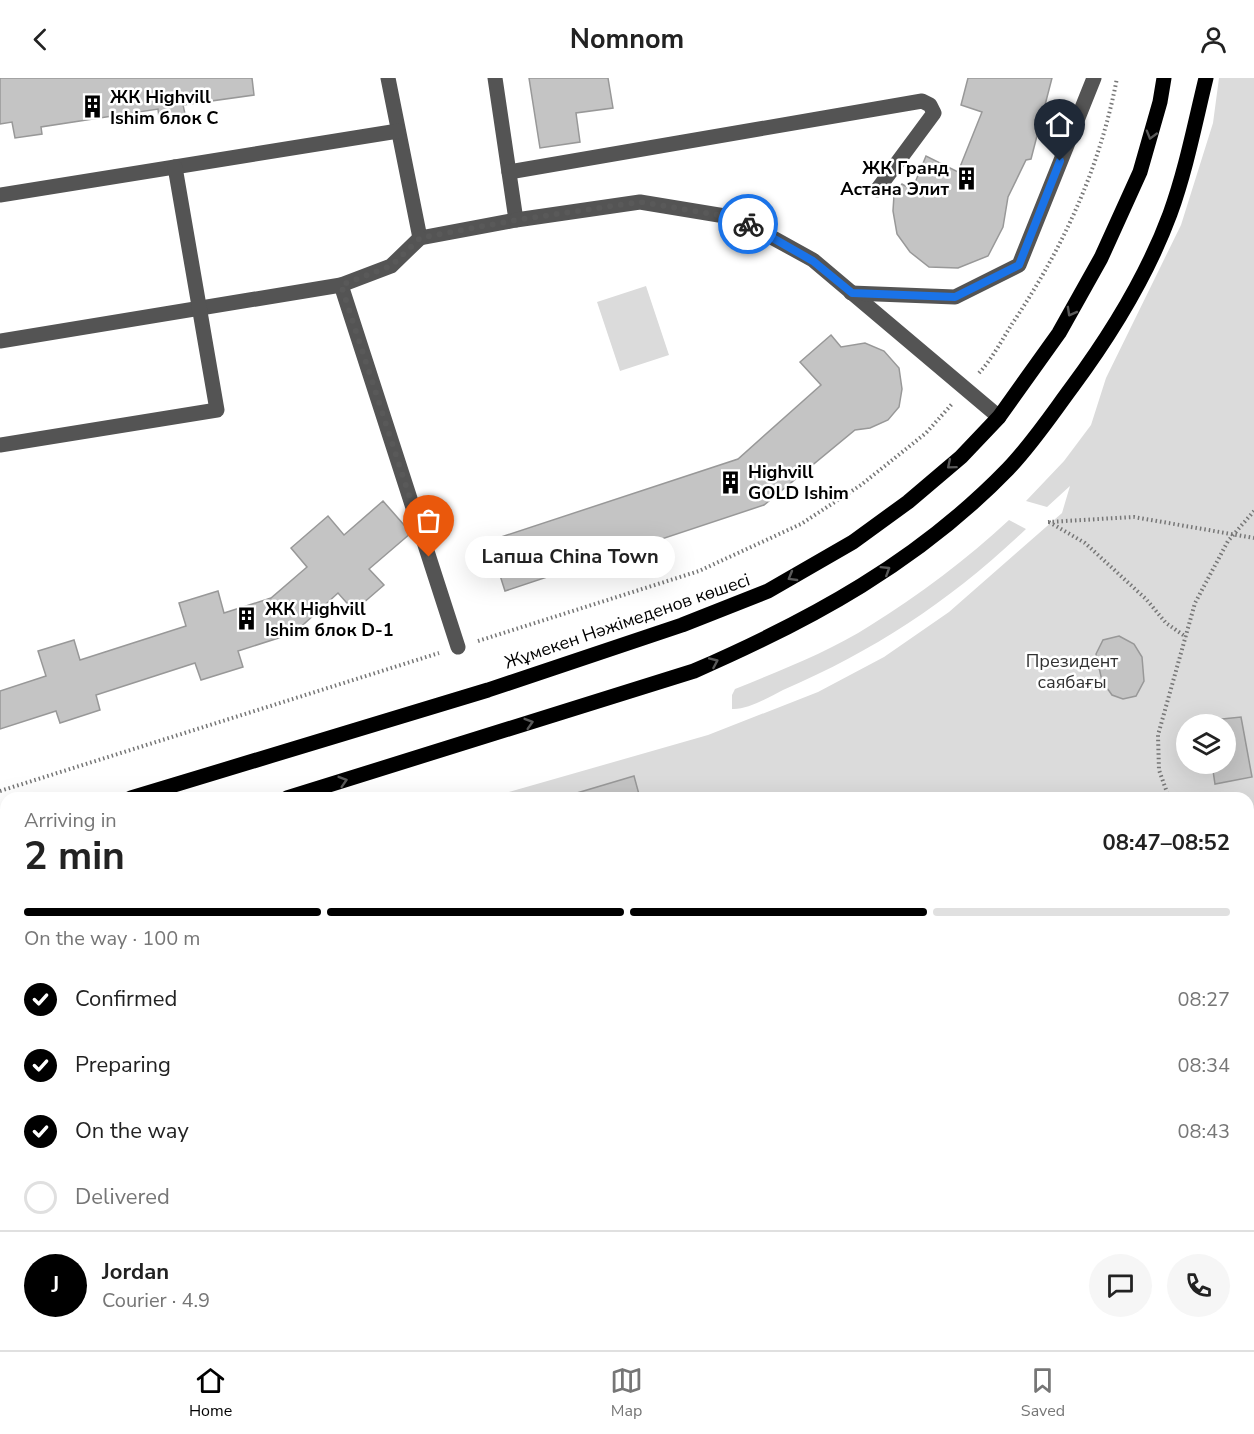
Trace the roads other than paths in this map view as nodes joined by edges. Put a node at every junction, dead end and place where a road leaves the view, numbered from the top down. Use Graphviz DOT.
graph roads {
  1 [pos="388,78"];
  2 [pos="495,78"];
  3 [pos="1094,78"];
  4 [pos="1164,78"];
  5 [pos="1206,78"];
  6 [pos="398,131"];
  7 [pos="175,167"];
  8 [pos="509,172"];
  9 [pos="877,190"];
  10 [pos="0,195"];
  11 [pos="516,220"];
  12 [pos="420,238"];
  13 [pos="341,285"];
  14 [pos="852,293"];
  15 [pos="0,341"];
  16 [pos="999,417"];
  17 [pos="0,446"];
  18 [pos="458,647"];
  19 [pos="151,792"];
  20 [pos="306,792"];
  1 -- 6 [label="lane"];
  2 -- 8 [label="lane"];
  3 -- 14 [label="lane"];
  4 -- 16 [label="main road, Жұмекен Нәжімеденов көшесі, one-way"];
  20 -- 5 [label="main road, one-way"];
  6 -- 7 [label="lane"];
  6 -- 12 [label="lane"];
  7 -- 10 [label="lane"];
  7 -- 17 [label="lane"];
  8 -- 9 [label="lane"];
  8 -- 11 [label="lane"];
  11 -- 12 [label="lane"];
  11 -- 14 [label="lane"];
  12 -- 13 [label="lane"];
  13 -- 15 [label="lane"];
  13 -- 18 [label="lane"];
  14 -- 16 [label="lane"];
  16 -- 19 [label="main road, Жұмекен Нәжімеденов көшесі, one-way"];
}
